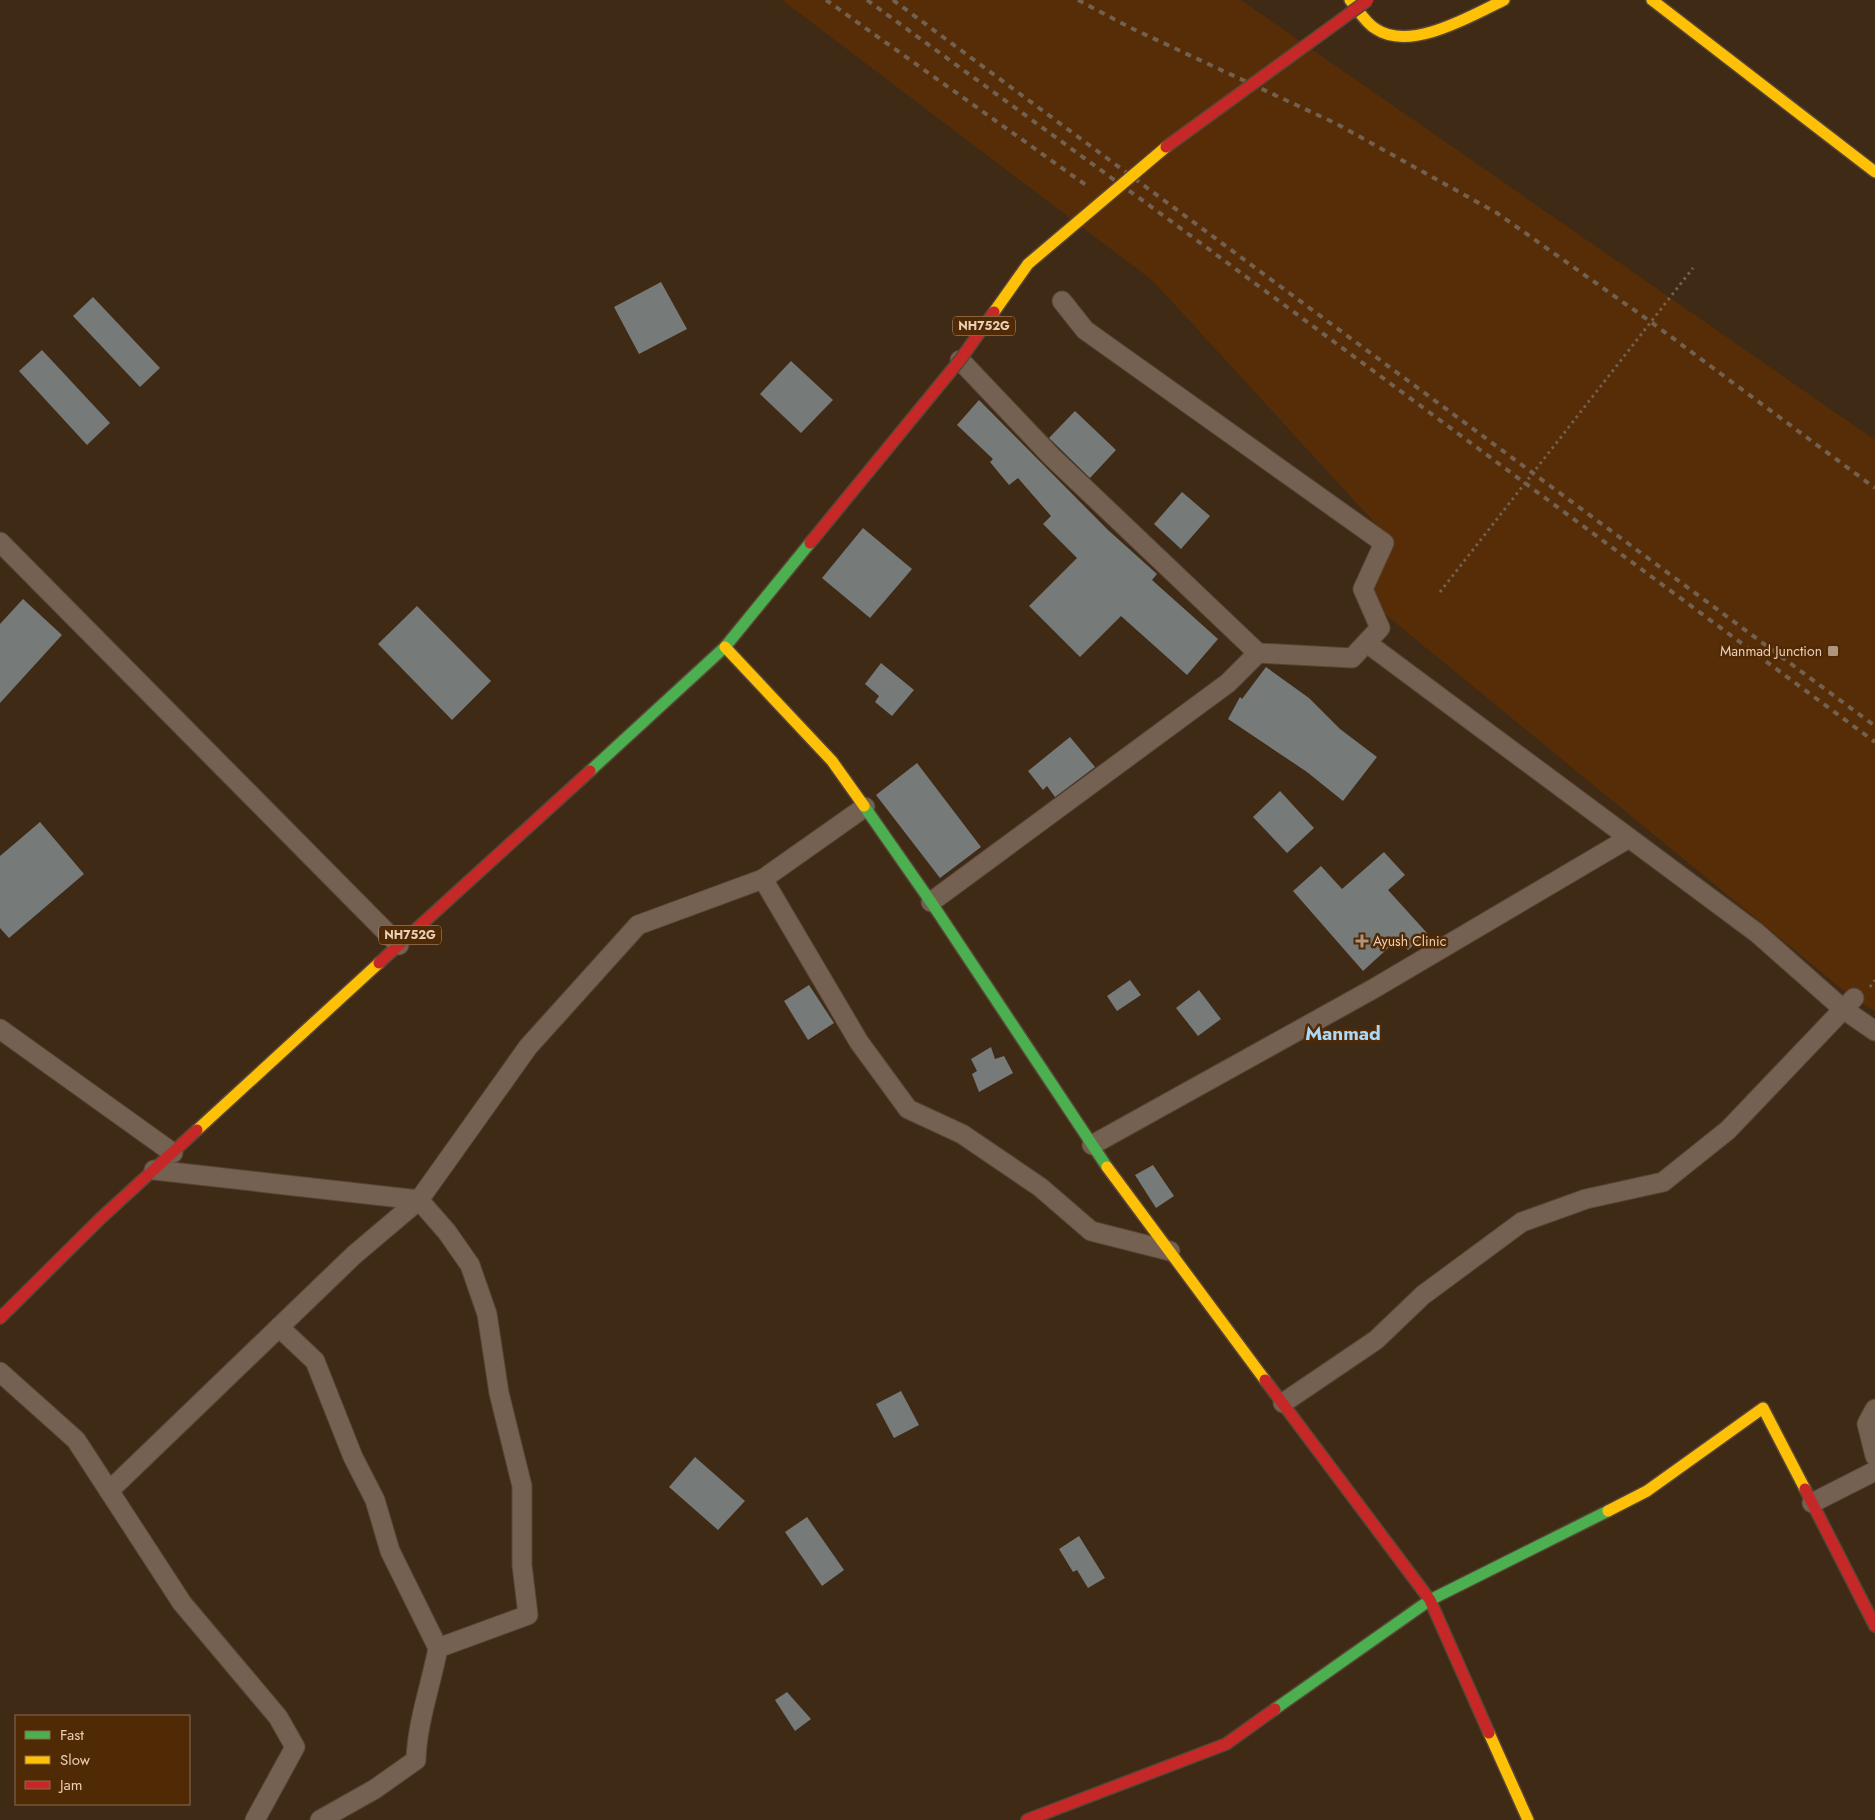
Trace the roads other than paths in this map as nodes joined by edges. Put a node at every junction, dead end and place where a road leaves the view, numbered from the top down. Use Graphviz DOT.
graph roads {
  1 [pos="1350,0"];
  2 [pos="1368,0"];
  3 [pos="1504,0"];
  4 [pos="1652,0"];
  5 [pos="1875,172"];
  6 [pos="1062,302"];
  7 [pos="960,360"];
  8 [pos="0,542"];
  9 [pos="1367,643"];
  10 [pos="725,647"];
  11 [pos="1258,653"];
  12 [pos="865,807"];
  13 [pos="1629,838"];
  14 [pos="763,879"];
  15 [pos="932,902"];
  16 [pos="399,945"];
  17 [pos="1848,1004"];
  18 [pos="0,1029"];
  19 [pos="1875,1031"];
  20 [pos="1092,1144"];
  21 [pos="173,1153"];
  22 [pos="154,1170"];
  23 [pos="419,1200"];
  24 [pos="1170,1252"];
  25 [pos="0,1318"];
  26 [pos="279,1327"];
  27 [pos="0,1372"];
  28 [pos="1283,1403"];
  29 [pos="1875,1409"];
  30 [pos="1875,1456"];
  31 [pos="1875,1471"];
  32 [pos="109,1490"];
  33 [pos="1812,1503"];
  34 [pos="1430,1600"];
  35 [pos="1875,1626"];
  36 [pos="438,1648"];
  37 [pos="255,1820"];
  38 [pos="320,1820"];
  39 [pos="1027,1820"];
  40 [pos="1528,1820"];
  1 -- 3 [label="main road"];
  2 -- 7 [label="main road, NH752G, bridge"];
  4 -- 5 [label="main road"];
  6 -- 9 [label="street"];
  7 -- 10 [label="main road, NH752G, bridge"];
  7 -- 11 [label="street"];
  8 -- 16 [label="street"];
  9 -- 11 [label="street"];
  9 -- 13 [label="street"];
  10 -- 12 [label="main road"];
  10 -- 16 [label="main road, NH752G"];
  11 -- 15 [label="street"];
  12 -- 14 [label="street"];
  12 -- 15 [label="main road"];
  13 -- 17 [label="street"];
  13 -- 20 [label="street"];
  14 -- 23 [label="street"];
  14 -- 24 [label="street"];
  15 -- 20 [label="main road"];
  16 -- 21 [label="main road, NH752G"];
  17 -- 19 [label="street"];
  17 -- 28 [label="street"];
  18 -- 21 [label="street"];
  20 -- 24 [label="main road"];
  21 -- 22 [label="main road, NH752G"];
  22 -- 23 [label="street"];
  22 -- 25 [label="main road, NH752G"];
  23 -- 26 [label="street"];
  23 -- 36 [label="street"];
  24 -- 28 [label="main road"];
  26 -- 32 [label="street"];
  26 -- 36 [label="street"];
  27 -- 32 [label="street"];
  28 -- 34 [label="main road"];
  29 -- 30 [label="street"];
  31 -- 33 [label="street"];
  32 -- 37 [label="street"];
  33 -- 34 [label="main road"];
  33 -- 35 [label="main road"];
  34 -- 39 [label="main road"];
  34 -- 40 [label="main road"];
  36 -- 38 [label="street"];
}
